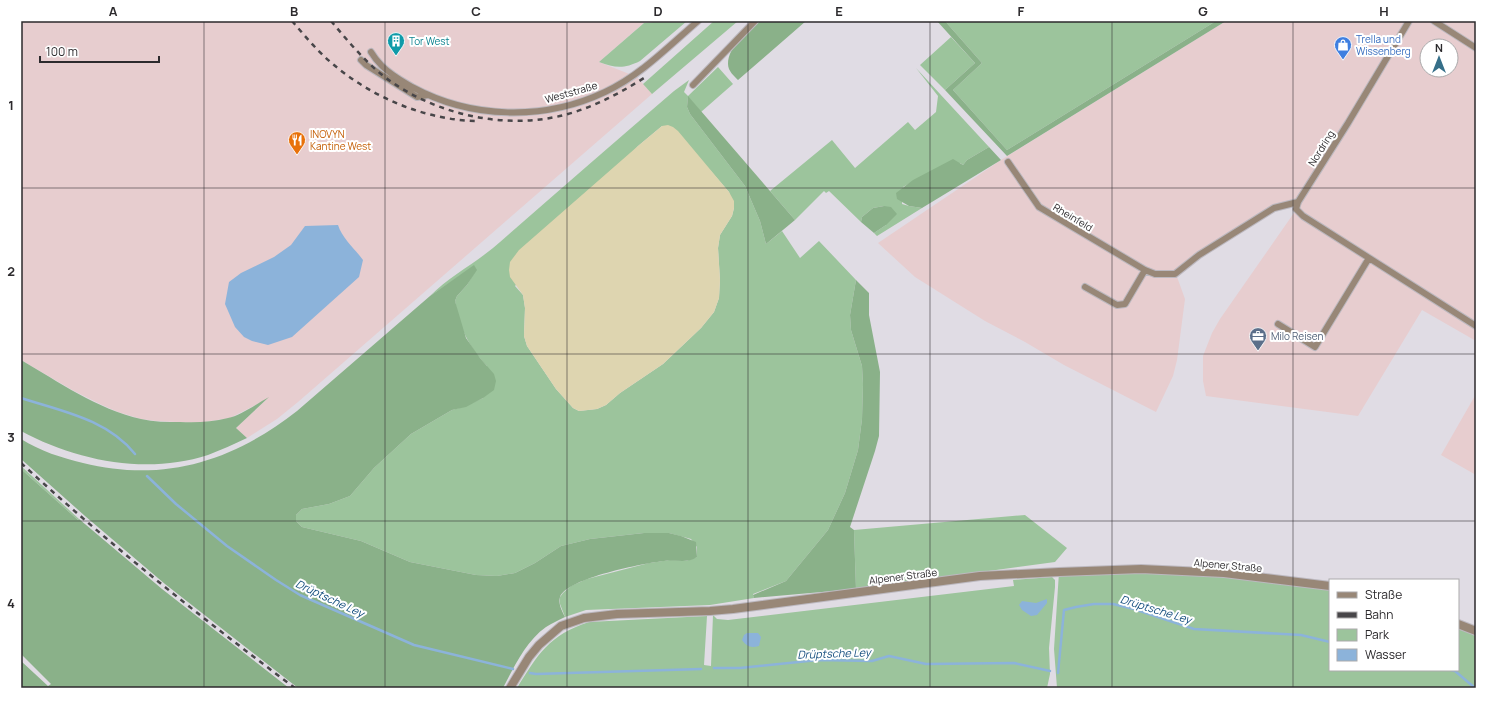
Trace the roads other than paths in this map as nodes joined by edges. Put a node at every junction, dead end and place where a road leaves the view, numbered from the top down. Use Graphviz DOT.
graph roads {
  1 [pos="698,21"];
  2 [pos="755,21"];
  3 [pos="1409,21"];
  4 [pos="1434,21"];
  5 [pos="1476,48"];
  6 [pos="371,52"];
  7 [pos="362,60"];
  8 [pos="693,85"];
  9 [pos="428,95"];
  10 [pos="1008,162"];
  11 [pos="1298,202"];
  12 [pos="1370,258"];
  13 [pos="1145,270"];
  14 [pos="1085,287"];
  15 [pos="1278,324"];
  16 [pos="1476,326"];
  17 [pos="1329,586"];
  18 [pos="1459,624"];
  19 [pos="1476,631"];
  20 [pos="510,688"];
  1 -- 9 [label="street, Weststraße"];
  2 -- 8 [label="street"];
  3 -- 11 [label="street, Nordring"];
  4 -- 5 [label="street"];
  6 -- 9 [label="street, Weststraße"];
  7 -- 9 [label="street, Weststraße"];
  10 -- 13 [label="street, Rheinfeld"];
  11 -- 12 [label="street"];
  11 -- 13 [label="street, Rheinfeld"];
  12 -- 15 [label="street"];
  12 -- 16 [label="street"];
  13 -- 14 [label="street"];
  17 -- 20 [label="street, Alpener Straße"];
  18 -- 19 [label="street"];
}
